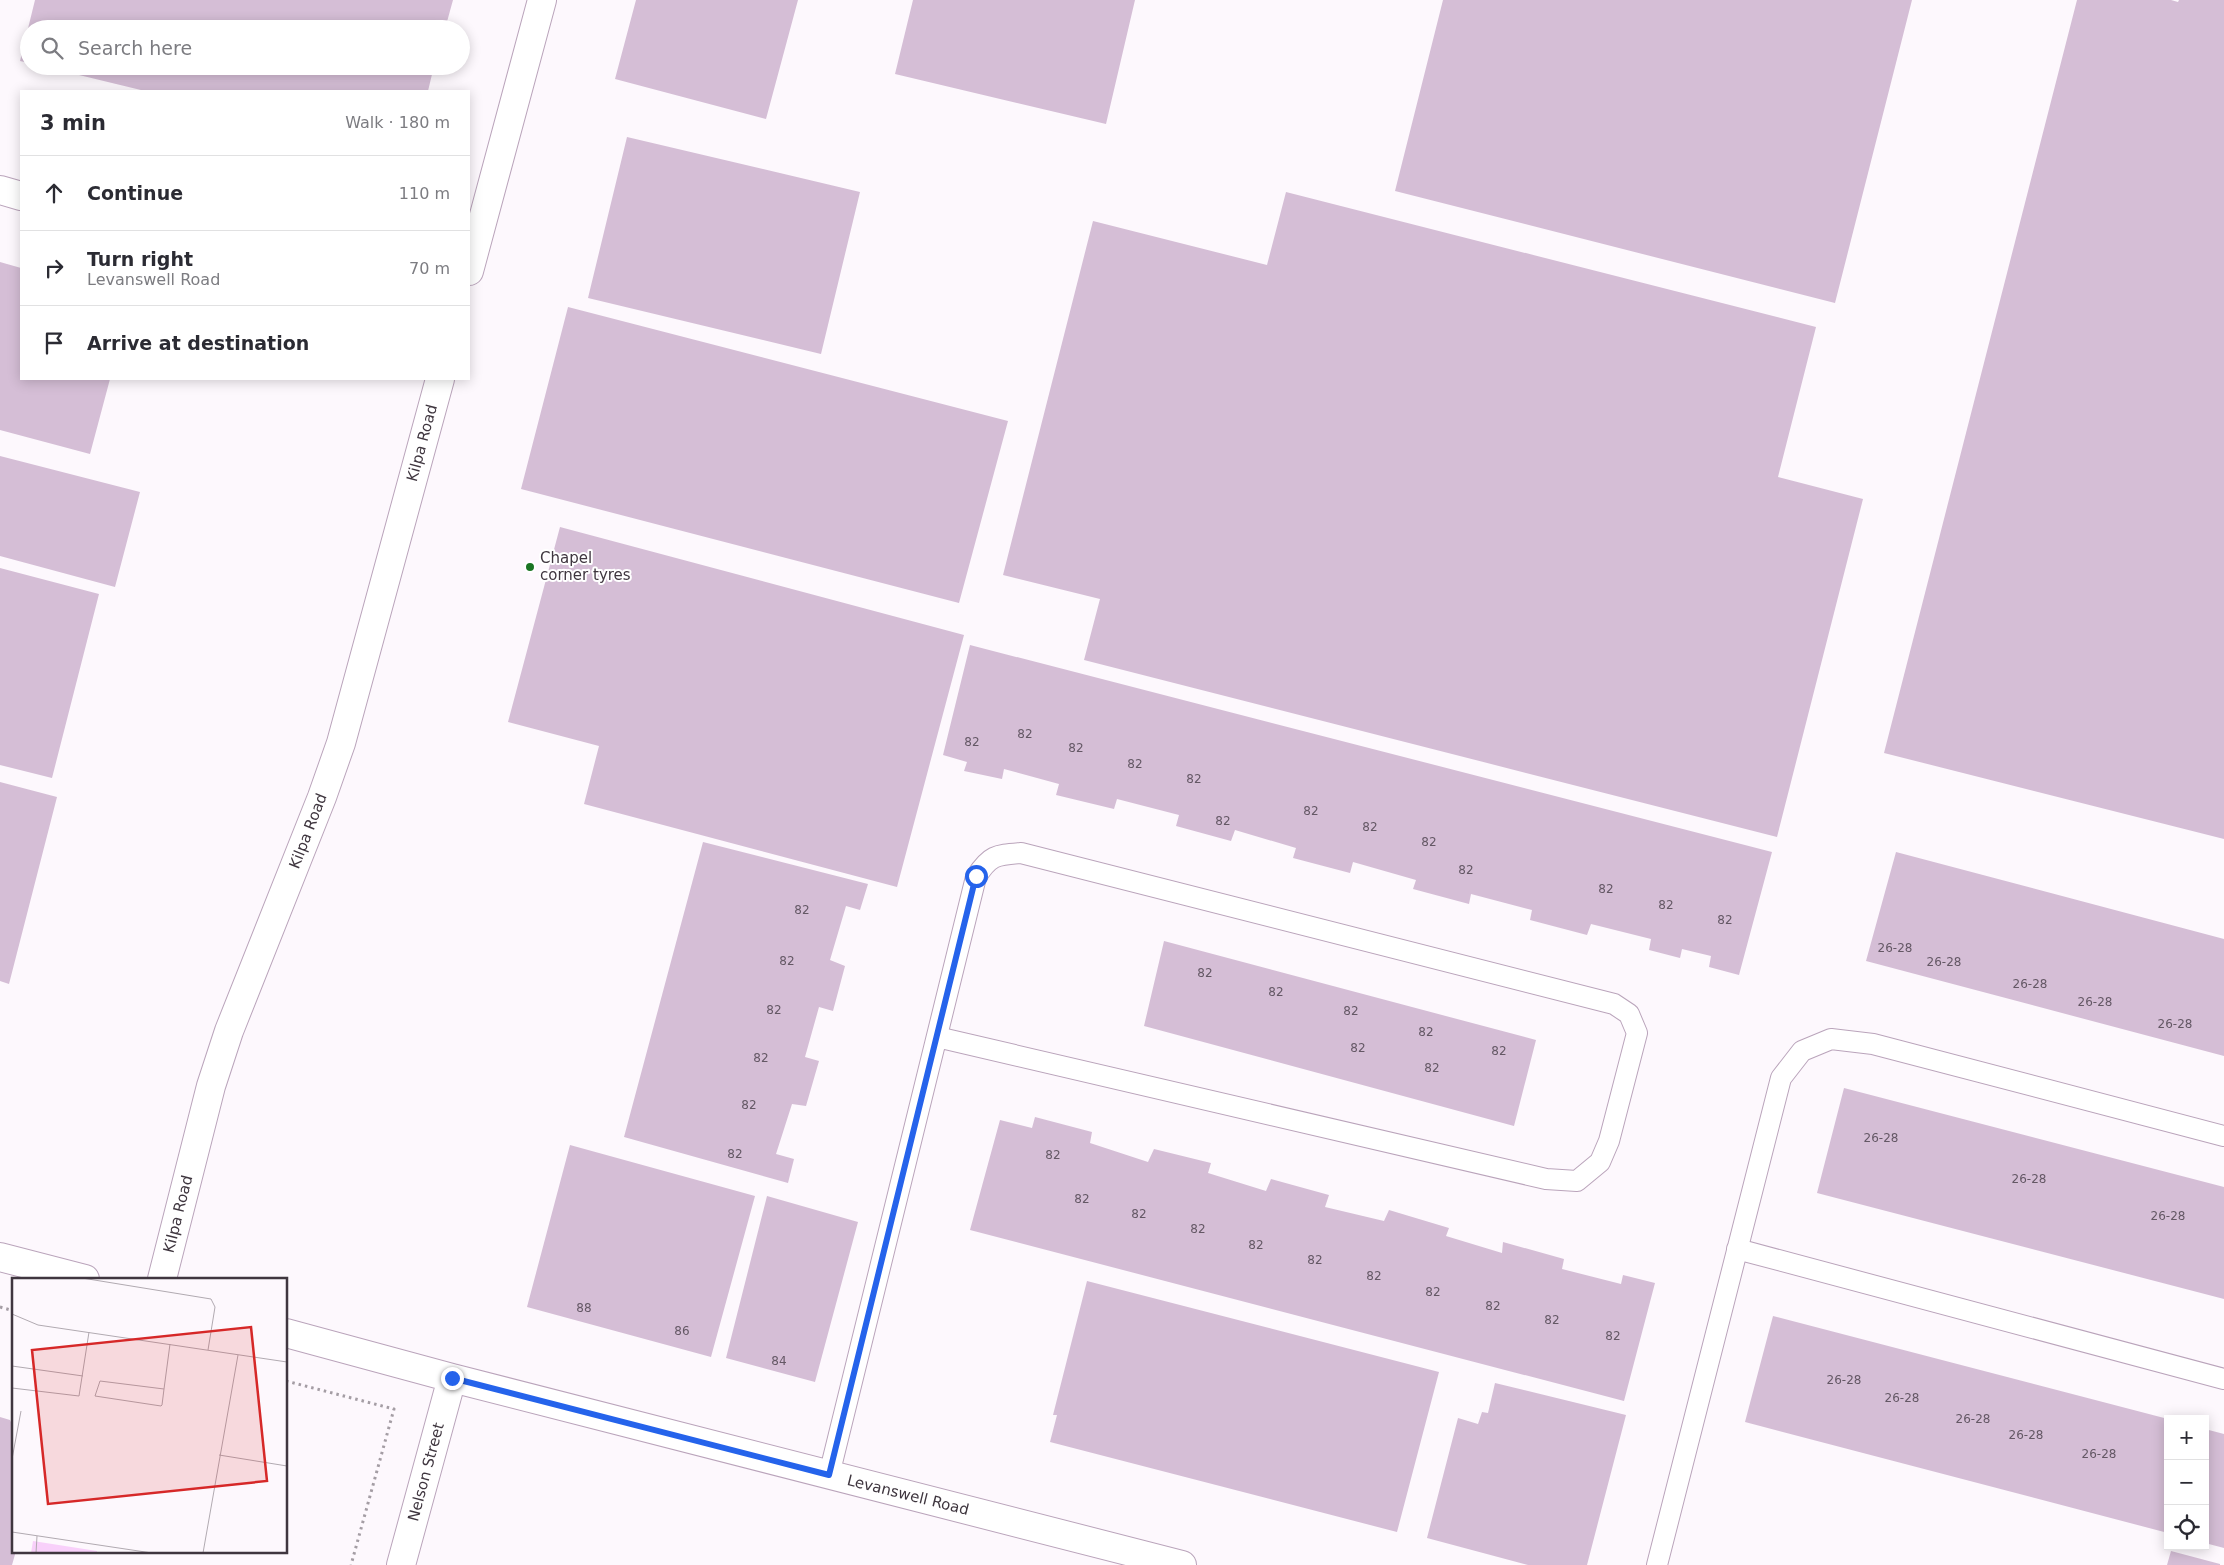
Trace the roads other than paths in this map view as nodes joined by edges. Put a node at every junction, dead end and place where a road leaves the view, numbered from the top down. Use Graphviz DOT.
graph roads {
  1 [pos="542,0"];
  2 [pos="0,190"];
  3 [pos="20,196"];
  4 [pos="470,267"];
  5 [pos="440,380"];
  6 [pos="937,1036"];
  7 [pos="2224,1136"];
  8 [pos="1737,1249"];
  9 [pos="0,1257"];
  10 [pos="81,1278"];
  11 [pos="162,1278"];
  12 [pos="288,1334"];
  13 [pos="452,1378"];
  14 [pos="2224,1379"];
  15 [pos="829,1475"];
  16 [pos="401,1565"];
  17 [pos="1182,1565"];
  18 [pos="1657,1565"];
  1 -- 4 [label="street"];
  2 -- 3 [label="street"];
  5 -- 11 [label="street, Kilpa Road"];
  6 -- 6 [label="lane"];
  6 -- 15 [label="lane"];
  7 -- 8 [label="lane"];
  8 -- 14 [label="lane"];
  8 -- 18 [label="lane"];
  9 -- 10 [label="street"];
  12 -- 13 [label="street, Levanswell Road"];
  13 -- 15 [label="street, Levanswell Road"];
  13 -- 16 [label="street, Nelson Street"];
  15 -- 17 [label="street, Levanswell Road"];
}
